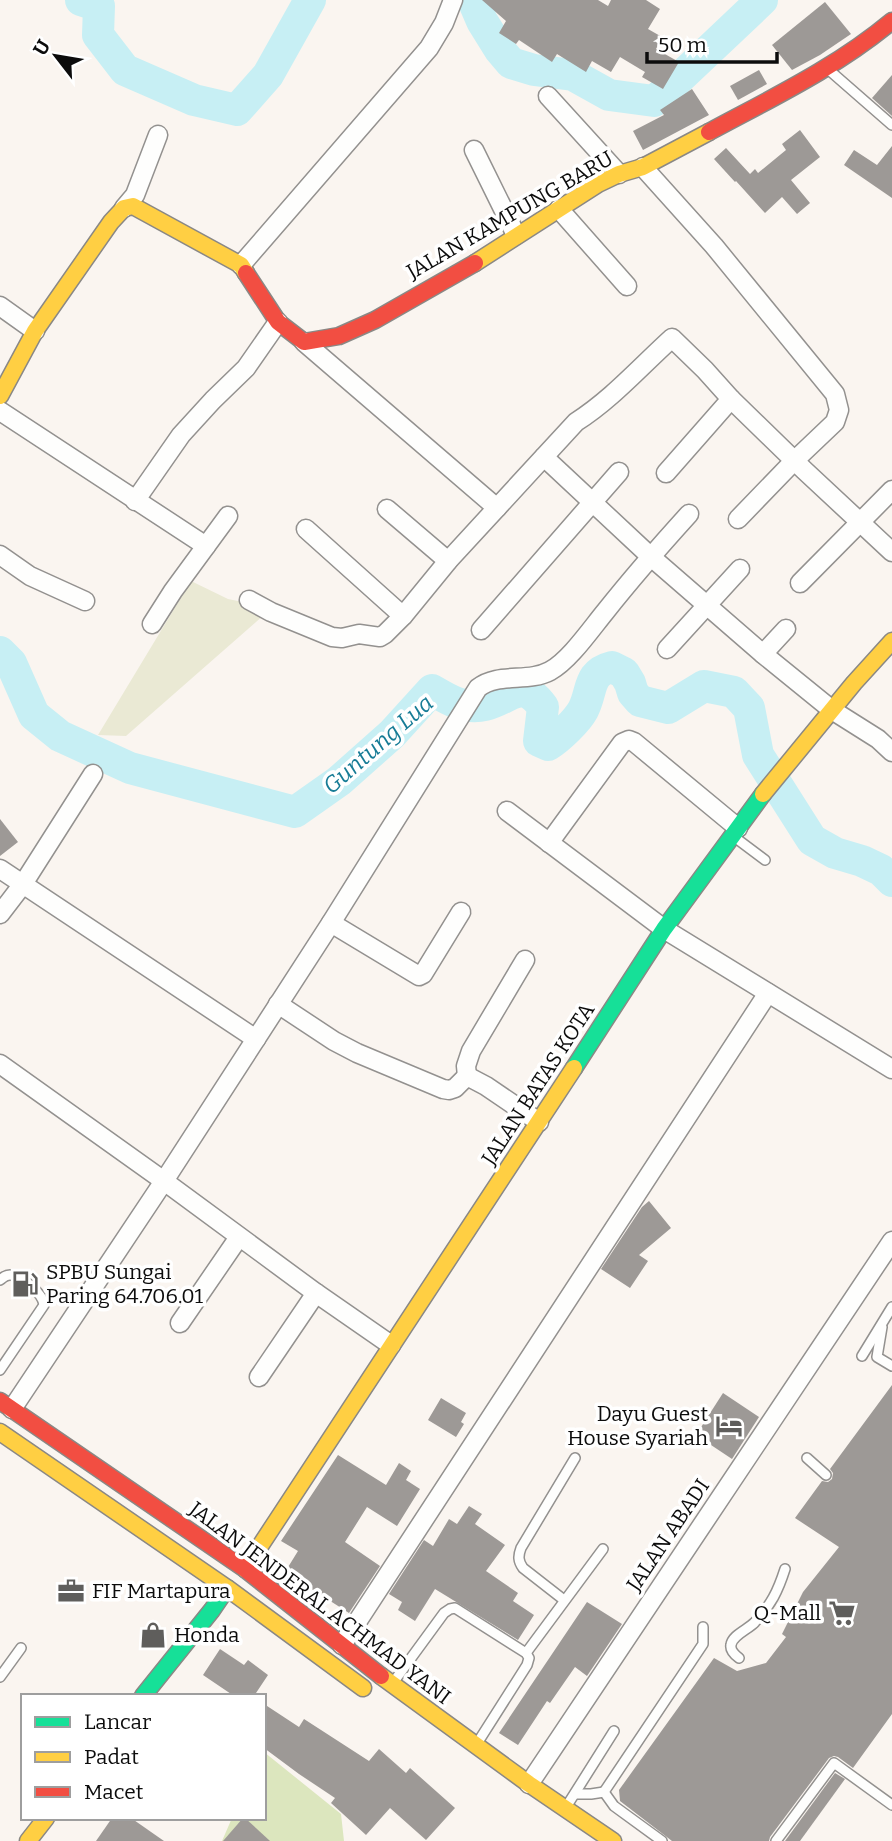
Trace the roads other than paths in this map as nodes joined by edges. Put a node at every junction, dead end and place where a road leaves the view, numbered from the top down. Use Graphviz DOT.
graph roads {
  1 [pos="453,0"];
  2 [pos="892,21"];
  3 [pos="828,68"];
  4 [pos="548,96"];
  5 [pos="892,125"];
  6 [pos="158,135"];
  7 [pos="474,150"];
  8 [pos="643,167"];
  9 [pos="619,174"];
  10 [pos="124,208"];
  11 [pos="559,209"];
  12 [pos="516,235"];
  13 [pos="241,265"];
  14 [pos="627,286"];
  15 [pos="0,306"];
  16 [pos="278,322"];
  17 [pos="36,331"];
  18 [pos="304,342"];
  19 [pos="0,396"];
  20 [pos="731,399"];
  21 [pos="0,411"];
  22 [pos="544,457"];
  23 [pos="794,461"];
  24 [pos="620,471"];
  25 [pos="666,473"];
  26 [pos="892,490"];
  27 [pos="135,501"];
  28 [pos="593,502"];
  29 [pos="497,508"];
  30 [pos="387,509"];
  31 [pos="689,514"];
  32 [pos="228,516"];
  33 [pos="738,519"];
  34 [pos="860,523"];
  35 [pos="306,529"];
  36 [pos="206,546"];
  37 [pos="892,552"];
  38 [pos="0,555"];
  39 [pos="650,556"];
  40 [pos="448,561"];
  41 [pos="740,569"];
  42 [pos="800,583"];
  43 [pos="249,600"];
  44 [pos="85,601"];
  45 [pos="706,606"];
  46 [pos="403,616"];
  47 [pos="152,625"];
  48 [pos="786,629"];
  49 [pos="481,630"];
  50 [pos="892,641"];
  51 [pos="667,649"];
  52 [pos="763,654"];
  53 [pos="832,710"];
  54 [pos="892,752"];
  55 [pos="93,774"];
  56 [pos="507,811"];
  57 [pos="735,832"];
  58 [pos="549,842"];
  59 [pos="765,860"];
  60 [pos="0,869"];
  61 [pos="23,884"];
  62 [pos="461,912"];
  63 [pos="0,914"];
  64 [pos="331,923"];
  65 [pos="664,929"];
  66 [pos="525,960"];
  67 [pos="768,993"];
  68 [pos="278,1004"];
  69 [pos="256,1039"];
  70 [pos="0,1064"];
  71 [pos="892,1069"];
  72 [pos="467,1076"];
  73 [pos="539,1122"];
  74 [pos="164,1181"];
  75 [pos="239,1237"];
  76 [pos="892,1241"];
  77 [pos="0,1280"];
  78 [pos="316,1293"];
  79 [pos="892,1307"];
  80 [pos="884,1319"];
  81 [pos="180,1323"];
  82 [pos="391,1345"];
  83 [pos="862,1356"];
  84 [pos="892,1366"];
  85 [pos="0,1370"];
  86 [pos="259,1377"];
  87 [pos="6,1405"];
  88 [pos="0,1432"];
  89 [pos="72,1449"];
  90 [pos="575,1458"];
  91 [pos="807,1458"];
  92 [pos="58,1472"];
  93 [pos="826,1475"];
  94 [pos="603,1549"];
  95 [pos="245,1569"];
  96 [pos="785,1569"];
  97 [pos="227,1588"];
  98 [pos="564,1600"];
  99 [pos="703,1627"];
  100 [pos="342,1646"];
  101 [pos="21,1647"];
  102 [pos="526,1653"];
  103 [pos="739,1658"];
  104 [pos="0,1678"];
  105 [pos="392,1684"];
  106 [pos="145,1694"];
  107 [pos="379,1700"];
  108 [pos="614,1731"];
  109 [pos="476,1745"];
  110 [pos="529,1784"];
  111 [pos="604,1792"];
  112 [pos="575,1794"];
  113 [pos="892,1805"];
  114 [pos="565,1808"];
  115 [pos="44,1820"];
  116 [pos="28,1841"];
  117 [pos="613,1841"];
  118 [pos="662,1841"];
  119 [pos="776,1841"];
  1 -- 13 [label="street"];
  2 -- 3 [label="main road, JALAN KAMPUNG BARU"];
  3 -- 5 [label="lane"];
  3 -- 8 [label="main road, JALAN KAMPUNG BARU"];
  4 -- 9 [label="street"];
  6 -- 10 [label="street"];
  7 -- 12 [label="street"];
  8 -- 9 [label="main road, JALAN KAMPUNG BARU"];
  8 -- 23 [label="street"];
  9 -- 11 [label="main road, JALAN KAMPUNG BARU"];
  10 -- 13 [label="main road"];
  10 -- 17 [label="main road"];
  11 -- 12 [label="main road, JALAN KAMPUNG BARU"];
  11 -- 14 [label="street"];
  12 -- 18 [label="main road, JALAN KAMPUNG BARU"];
  13 -- 16 [label="main road"];
  15 -- 17 [label="street"];
  16 -- 18 [label="main road"];
  16 -- 27 [label="street"];
  17 -- 19 [label="main road"];
  18 -- 29 [label="street"];
  20 -- 22 [label="street"];
  20 -- 23 [label="street"];
  20 -- 25 [label="street"];
  21 -- 27 [label="street"];
  22 -- 28 [label="street"];
  22 -- 29 [label="street"];
  23 -- 33 [label="street"];
  23 -- 34 [label="street"];
  24 -- 28 [label="street"];
  26 -- 34 [label="street"];
  27 -- 36 [label="street"];
  28 -- 39 [label="street"];
  28 -- 49 [label="street"];
  29 -- 40 [label="street"];
  30 -- 40 [label="street"];
  31 -- 39 [label="street"];
  32 -- 36 [label="street"];
  34 -- 37 [label="street"];
  34 -- 42 [label="street"];
  35 -- 46 [label="street"];
  36 -- 47 [label="street"];
  38 -- 44 [label="street"];
  39 -- 45 [label="street"];
  39 -- 64 [label="street"];
  40 -- 46 [label="street"];
  41 -- 45 [label="street"];
  43 -- 46 [label="street"];
  45 -- 51 [label="street"];
  45 -- 52 [label="street"];
  48 -- 52 [label="street"];
  50 -- 53 [label="main road, JALAN BATAS KOTA"];
  52 -- 53 [label="street"];
  53 -- 54 [label="street"];
  53 -- 57 [label="main road, JALAN BATAS KOTA"];
  55 -- 61 [label="street"];
  56 -- 58 [label="street"];
  57 -- 58 [label="street"];
  57 -- 59 [label="lane"];
  57 -- 65 [label="main road, JALAN BATAS KOTA"];
  58 -- 65 [label="street"];
  60 -- 61 [label="street"];
  61 -- 63 [label="street"];
  61 -- 69 [label="street"];
  62 -- 64 [label="street"];
  64 -- 68 [label="street"];
  65 -- 67 [label="street"];
  65 -- 73 [label="main road, JALAN BATAS KOTA"];
  66 -- 72 [label="street"];
  67 -- 71 [label="street"];
  67 -- 100 [label="street"];
  68 -- 69 [label="street"];
  68 -- 72 [label="street"];
  69 -- 74 [label="street"];
  70 -- 74 [label="street"];
  72 -- 73 [label="street"];
  73 -- 82 [label="main road, JALAN BATAS KOTA"];
  74 -- 75 [label="street"];
  74 -- 87 [label="street"];
  75 -- 78 [label="street"];
  75 -- 81 [label="street"];
  76 -- 110 [label="street, JALAN ABADI"];
  77 -- 85 [label="lane"];
  78 -- 82 [label="street"];
  78 -- 86 [label="street"];
  79 -- 80 [label="lane"];
  80 -- 83 [label="lane"];
  80 -- 84 [label="lane"];
  82 -- 95 [label="main road, JALAN BATAS KOTA"];
  87 -- 89 [label="main road, JALAN JENDERAL ACHMAD YANI"];
  88 -- 92 [label="main road, JALAN JENDERAL ACHMAD YANI"];
  89 -- 92 [label="main road"];
  89 -- 95 [label="main road, JALAN JENDERAL ACHMAD YANI"];
  90 -- 98 [label="lane"];
  91 -- 93 [label="lane"];
  92 -- 97 [label="main road, JALAN JENDERAL ACHMAD YANI"];
  94 -- 98 [label="lane"];
  95 -- 100 [label="main road, JALAN JENDERAL ACHMAD YANI"];
  96 -- 103 [label="lane"];
  97 -- 106 [label="main road"];
  97 -- 107 [label="main road, JALAN JENDERAL ACHMAD YANI"];
  98 -- 102 [label="lane"];
  99 -- 111 [label="lane"];
  100 -- 105 [label="main road, JALAN JENDERAL ACHMAD YANI"];
  101 -- 104 [label="lane"];
  102 -- 105 [label="lane"];
  102 -- 109 [label="lane"];
  105 -- 109 [label="main road, JALAN JENDERAL ACHMAD YANI"];
  108 -- 112 [label="lane"];
  109 -- 110 [label="main road, JALAN JENDERAL ACHMAD YANI"];
  110 -- 114 [label="main road, JALAN JENDERAL ACHMAD YANI"];
  111 -- 112 [label="lane"];
  111 -- 118 [label="lane"];
  112 -- 114 [label="lane"];
  113 -- 119 [label="lane"];
  114 -- 117 [label="main road, JALAN JENDERAL ACHMAD YANI"];
  115 -- 116 [label="main road"];
}
